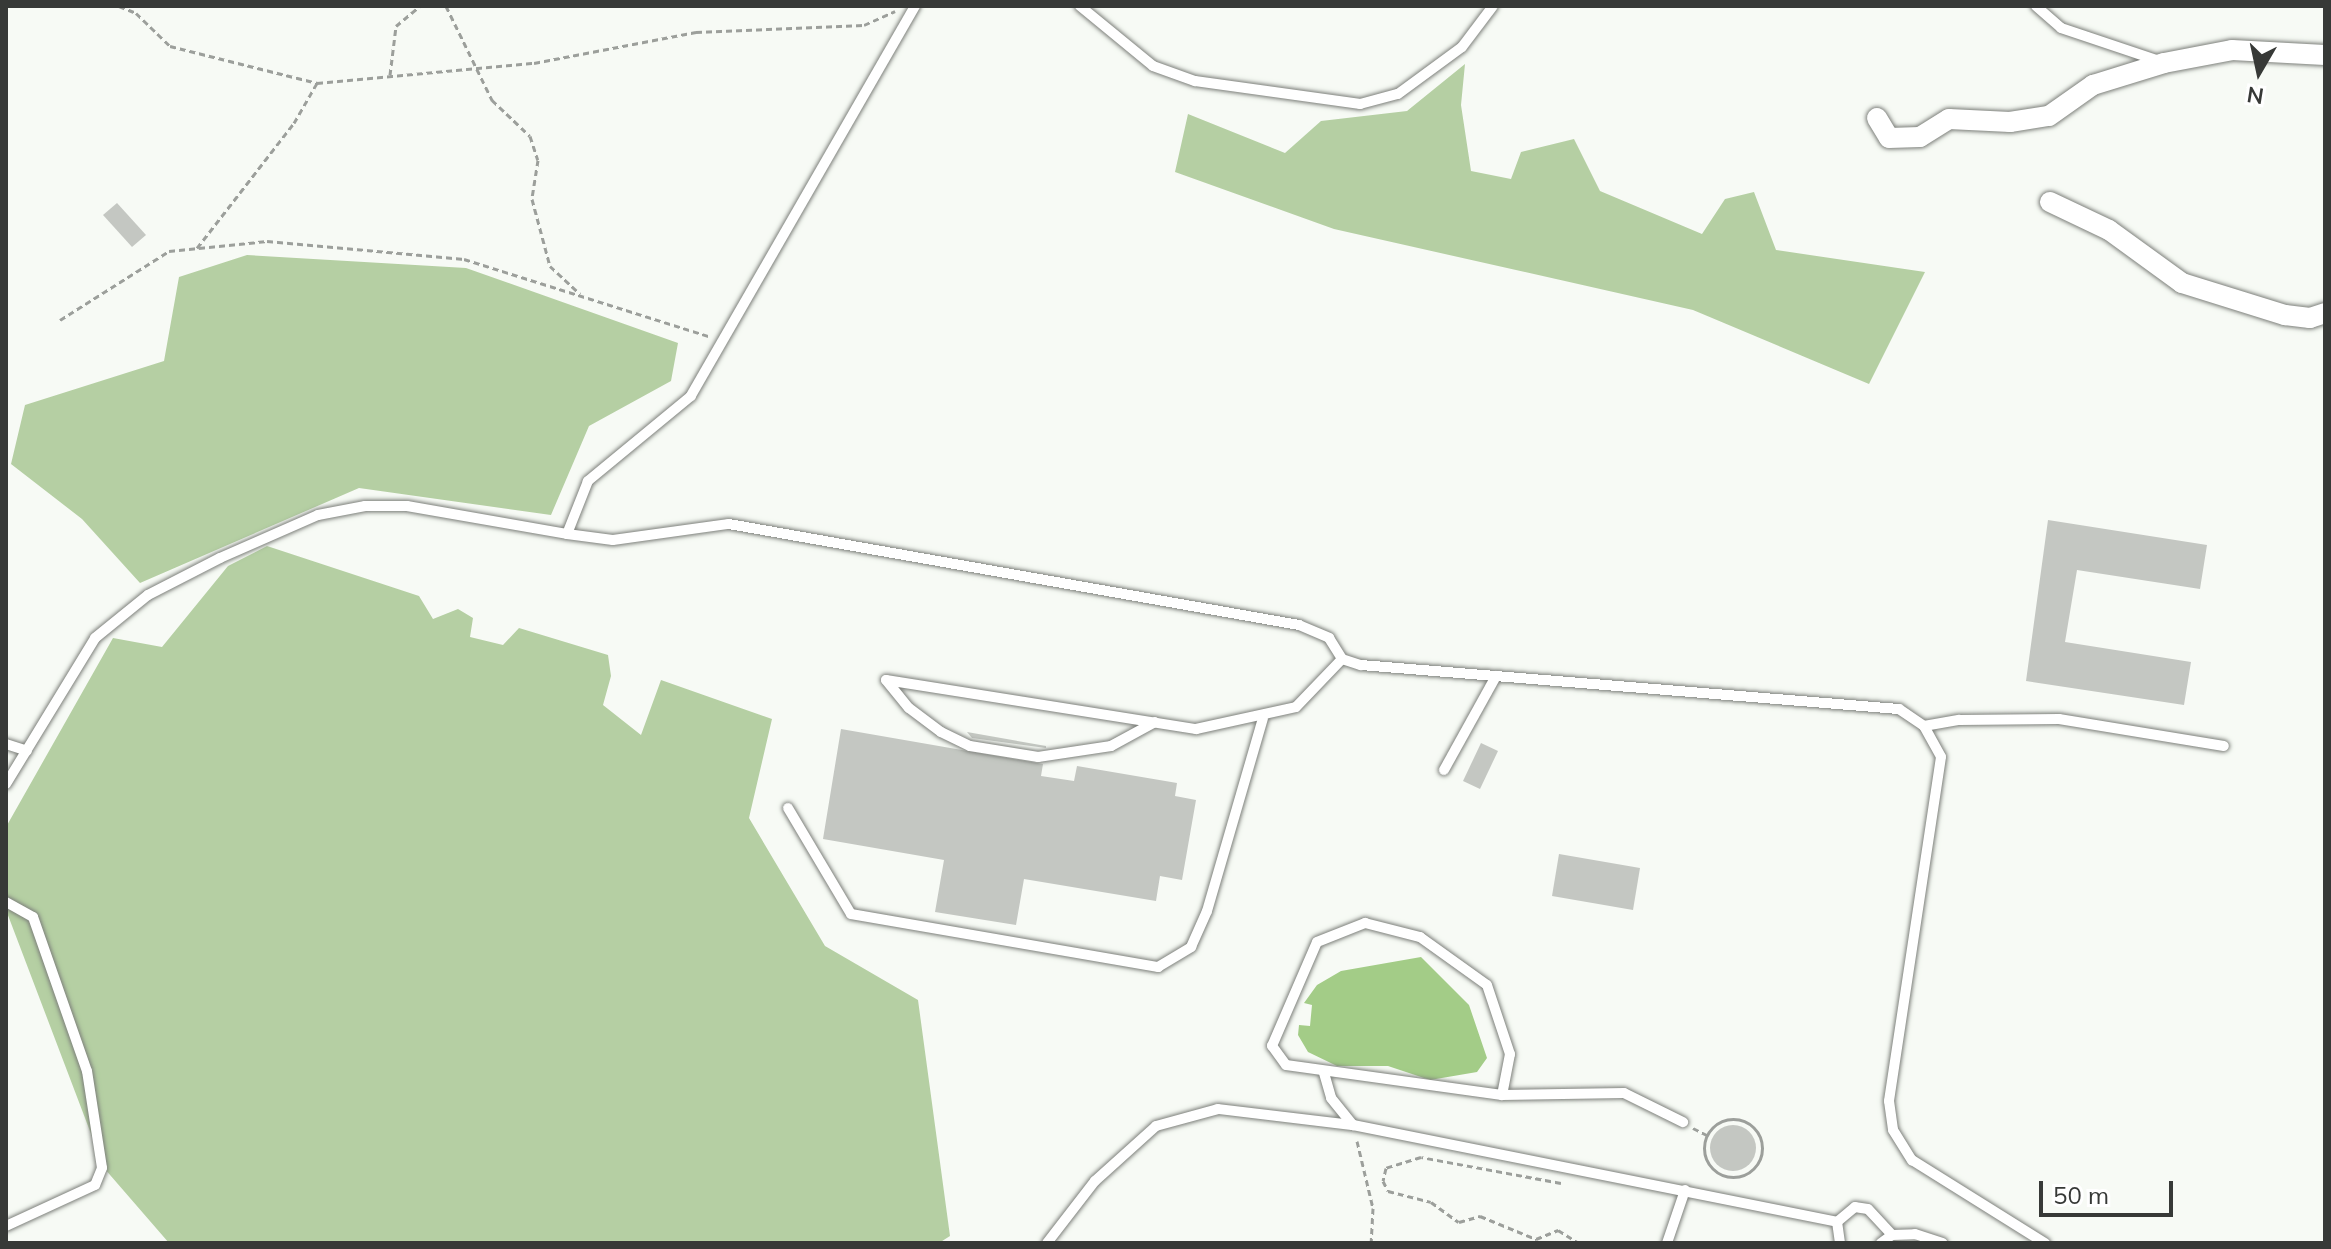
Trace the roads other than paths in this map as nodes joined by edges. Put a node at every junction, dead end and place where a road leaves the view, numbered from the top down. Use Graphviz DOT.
graph roads {
  1 [pos="915,6"];
  2 [pos="1080,6"];
  3 [pos="1493,6"];
  4 [pos="2036,6"];
  5 [pos="2325,55"];
  6 [pos="2164,63"];
  7 [pos="1877,118"];
  8 [pos="2050,202"];
  9 [pos="2325,313"];
  10 [pos="567,534"];
  11 [pos="1342,659"];
  12 [pos="1496,676"];
  13 [pos="1263,718"];
  14 [pos="1155,722"];
  15 [pos="1924,726"];
  16 [pos="6,744"];
  17 [pos="2224,746"];
  18 [pos="27,751"];
  19 [pos="1444,770"];
  20 [pos="6,784"];
  21 [pos="788,808"];
  22 [pos="6,902"];
  23 [pos="1324,1073"];
  24 [pos="1502,1095"];
  25 [pos="1683,1122"];
  26 [pos="1353,1125"];
  27 [pos="1685,1190"];
  28 [pos="1837,1222"];
  29 [pos="6,1226"];
  30 [pos="1892,1235"];
  31 [pos="1047,1243"];
  32 [pos="1667,1243"];
  33 [pos="1840,1243"];
  34 [pos="1881,1243"];
  35 [pos="1943,1243"];
  36 [pos="2045,1243"];
  1 -- 10 [label="lane"];
  2 -- 3 [label="lane"];
  4 -- 6 [label="lane"];
  5 -- 6 [label="street"];
  6 -- 7 [label="street"];
  8 -- 9 [label="street"];
  10 -- 11 [label="lane"];
  10 -- 18 [label="lane"];
  11 -- 12 [label="lane"];
  11 -- 13 [label="lane"];
  12 -- 15 [label="lane"];
  12 -- 19 [label="lane"];
  13 -- 14 [label="lane"];
  13 -- 21 [label="lane"];
  14 -- 14 [label="lane"];
  15 -- 17 [label="lane"];
  15 -- 36 [label="lane"];
  16 -- 18 [label="lane"];
  18 -- 20 [label="lane"];
  22 -- 29 [label="lane"];
  23 -- 24 [label="lane"];
  23 -- 24 [label="lane"];
  23 -- 26 [label="lane"];
  24 -- 25 [label="lane"];
  26 -- 27 [label="lane"];
  26 -- 31 [label="lane"];
  27 -- 28 [label="lane"];
  27 -- 32 [label="lane"];
  28 -- 30 [label="lane"];
  28 -- 33 [label="lane"];
  30 -- 34 [label="lane"];
  30 -- 35 [label="lane"];
}
